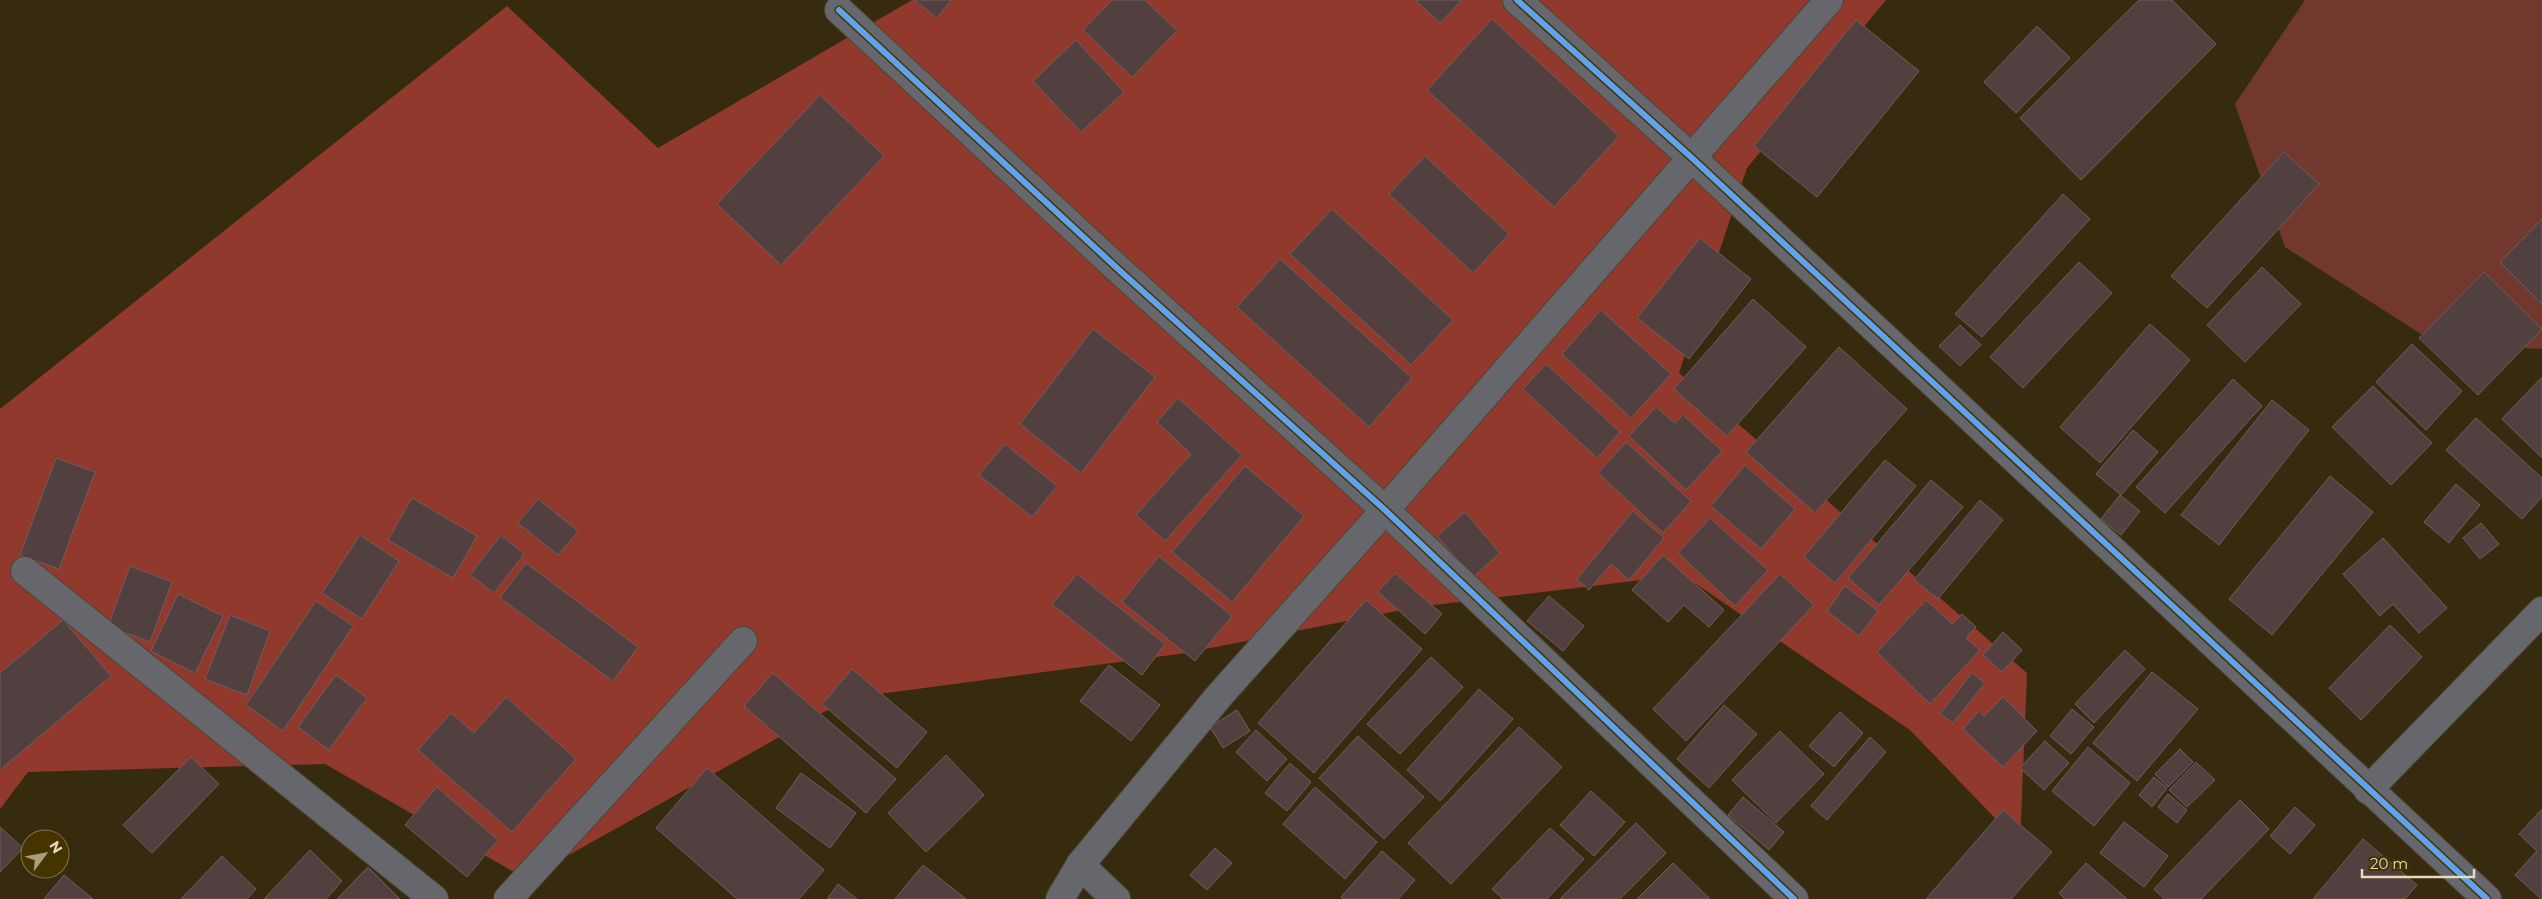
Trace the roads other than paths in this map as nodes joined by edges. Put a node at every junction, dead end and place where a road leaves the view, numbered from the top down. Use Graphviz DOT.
graph roads {
  1 [pos="1517,0"];
  2 [pos="1829,0"];
  3 [pos="839,10"];
  4 [pos="1692,158"];
  5 [pos="1385,510"];
  6 [pos="25,571"];
  7 [pos="2542,611"];
  8 [pos="743,641"];
  9 [pos="2368,790"];
  10 [pos="1080,865"];
  11 [pos="434,899"];
  12 [pos="508,899"];
  13 [pos="1060,899"];
  14 [pos="1116,899"];
  15 [pos="1794,899"];
  16 [pos="2487,899"];
  1 -- 4 [label="street"];
  2 -- 4 [label="street"];
  3 -- 5 [label="street"];
  4 -- 5 [label="street"];
  4 -- 9 [label="street"];
  5 -- 10 [label="street"];
  5 -- 15 [label="street"];
  6 -- 11 [label="street"];
  7 -- 9 [label="street"];
  8 -- 12 [label="street"];
  9 -- 16 [label="street"];
  10 -- 13 [label="street"];
  10 -- 14 [label="street"];
}
